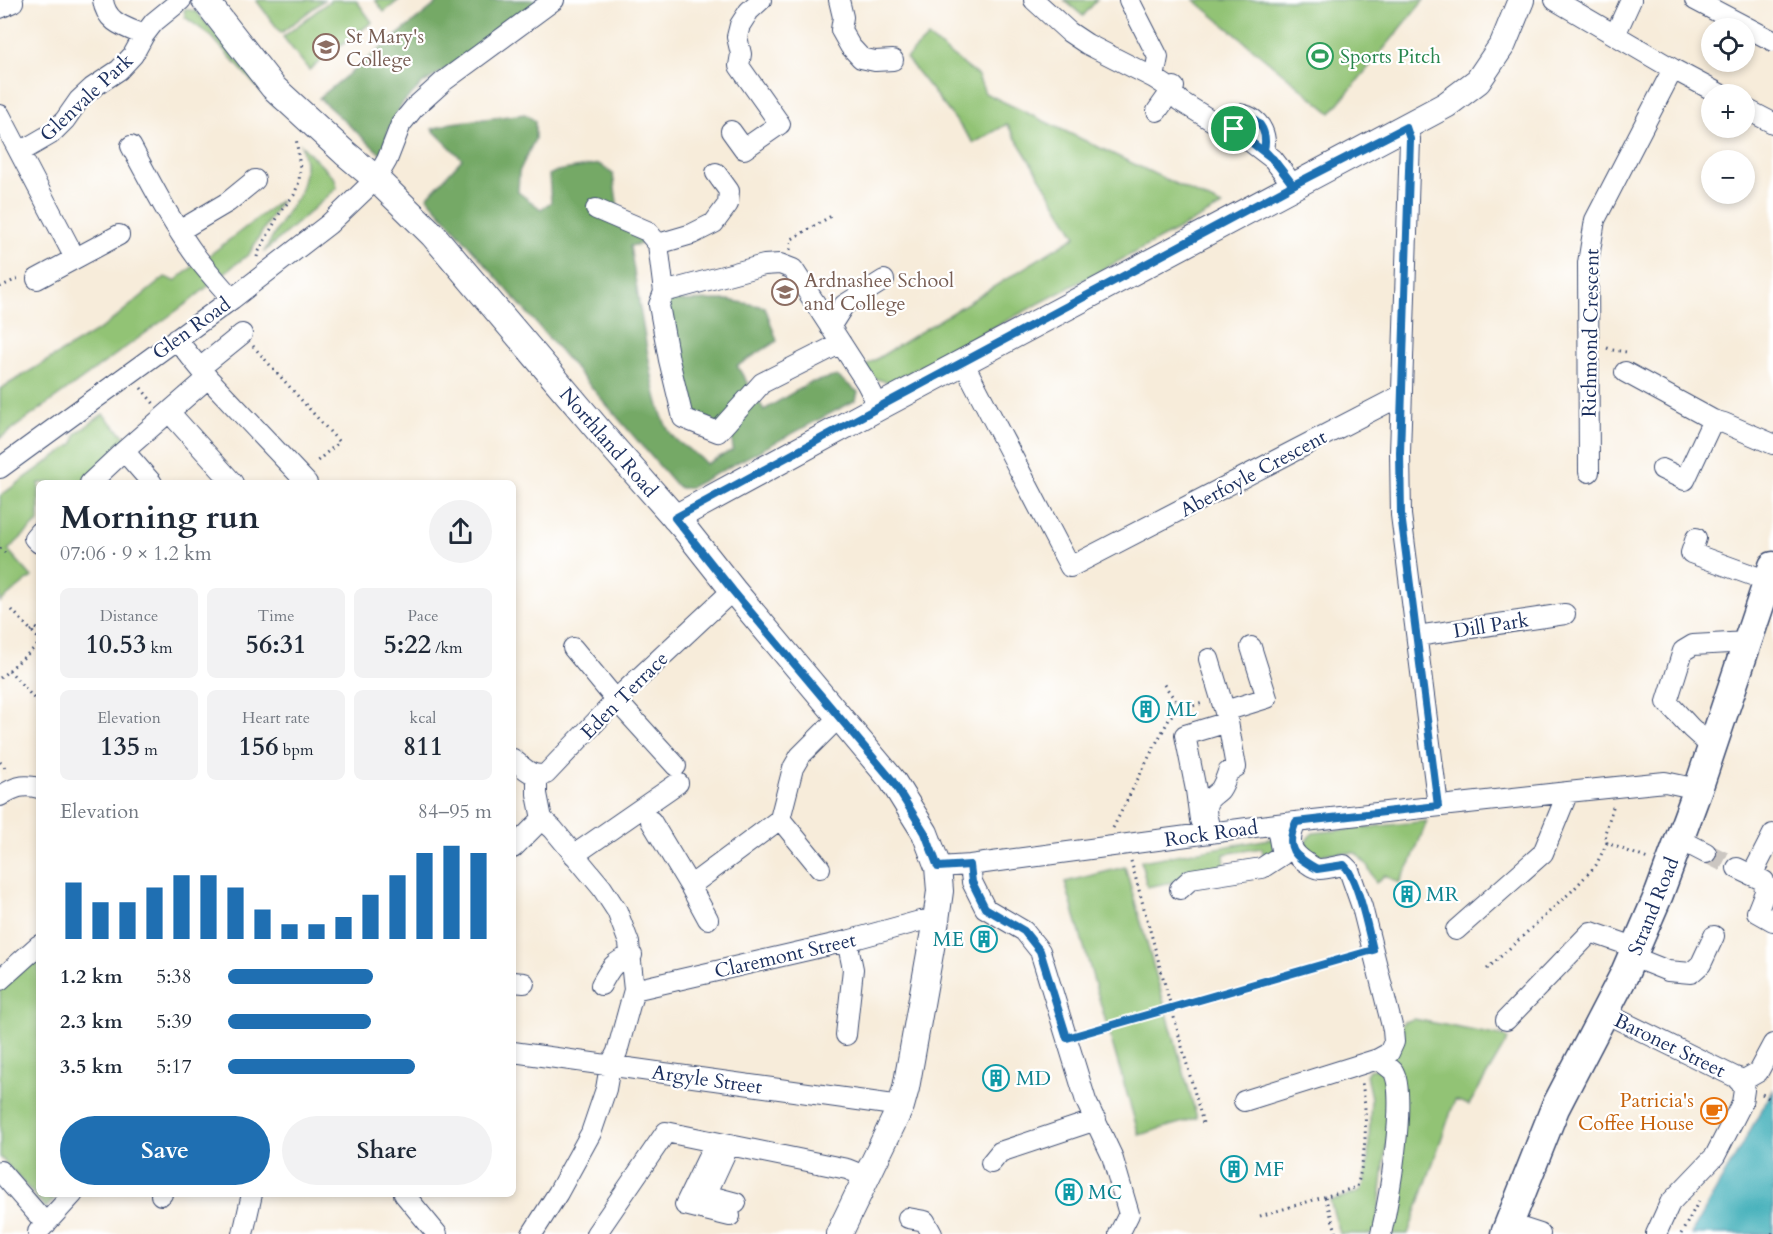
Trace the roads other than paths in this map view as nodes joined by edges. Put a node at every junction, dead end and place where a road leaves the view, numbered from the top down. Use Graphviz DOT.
graph roads {
  1 [pos="103,0"];
  2 [pos="181,0"];
  3 [pos="206,0"];
  4 [pos="554,0"];
  5 [pos="761,0"];
  6 [pos="839,0"];
  7 [pos="1034,0"];
  8 [pos="1129,0"];
  9 [pos="1521,0"];
  10 [pos="1555,0"];
  11 [pos="1631,0"];
  12 [pos="1695,0"];
  13 [pos="144,35"];
  14 [pos="1615,35"];
  15 [pos="1773,41"];
  16 [pos="893,60"];
  17 [pos="1673,69"];
  18 [pos="1701,84"];
  19 [pos="1166,85"];
  20 [pos="1157,111"];
  21 [pos="1755,114"];
  22 [pos="0,115"];
  23 [pos="1773,123"];
  24 [pos="1406,127"];
  25 [pos="731,131"];
  26 [pos="131,146"];
  27 [pos="20,152"];
  28 [pos="716,173"];
  29 [pos="376,179"];
  30 [pos="255,180"];
  31 [pos="1293,185"];
  32 [pos="596,208"];
  33 [pos="179,231"];
  34 [pos="119,236"];
  35 [pos="658,244"];
  36 [pos="75,258"];
  37 [pos="37,279"];
  38 [pos="884,280"];
  39 [pos="664,292"];
  40 [pos="232,299"];
  41 [pos="830,327"];
  42 [pos="242,334"];
  43 [pos="176,339"];
  44 [pos="841,344"];
  45 [pos="963,362"];
  46 [pos="1625,372"];
  47 [pos="204,373"];
  48 [pos="1402,395"];
  49 [pos="879,407"];
  50 [pos="164,411"];
  51 [pos="1713,420"];
  52 [pos="1773,444"];
  53 [pos="124,451"];
  54 [pos="0,468"];
  55 [pos="1662,469"];
  56 [pos="1588,472"];
  57 [pos="303,479"];
  58 [pos="93,480"];
  59 [pos="149,480"];
  60 [pos="230,480"];
  61 [pos="675,518"];
  62 [pos="1695,538"];
  63 [pos="1771,574"];
  64 [pos="733,591"];
  65 [pos="1565,614"];
  66 [pos="1417,636"];
  67 [pos="1748,642"];
  68 [pos="1251,647"];
  69 [pos="573,648"];
  70 [pos="1209,660"];
  71 [pos="616,700"];
  72 [pos="1225,710"];
  73 [pos="839,717"];
  74 [pos="1712,747"];
  75 [pos="516,762"];
  76 [pos="537,776"];
  77 [pos="36,787"];
  78 [pos="1698,789"];
  79 [pos="1568,792"];
  80 [pos="0,796"];
  81 [pos="1438,806"];
  82 [pos="542,819"];
  83 [pos="780,819"];
  84 [pos="651,821"];
  85 [pos="1286,823"];
  86 [pos="1206,834"];
  87 [pos="1773,834"];
  88 [pos="1679,839"];
  89 [pos="516,845"];
  90 [pos="1706,853"];
  91 [pos="574,855"];
  92 [pos="970,865"];
  93 [pos="938,867"];
  94 [pos="820,868"];
  95 [pos="690,886"];
  96 [pos="1180,888"];
  97 [pos="708,919"];
  98 [pos="936,920"];
  99 [pos="1773,921"];
  100 [pos="1456,930"];
  101 [pos="1714,936"];
  102 [pos="847,941"];
  103 [pos="36,948"];
  104 [pos="1635,952"];
  105 [pos="632,955"];
  106 [pos="0,980"];
  107 [pos="600,985"];
  108 [pos="634,990"];
  109 [pos="1605,1013"];
  110 [pos="1506,1020"];
  111 [pos="846,1035"];
  112 [pos="1773,1044"];
  113 [pos="516,1052"];
  114 [pos="1370,1061"];
  115 [pos="1762,1064"];
  116 [pos="610,1066"];
  117 [pos="1735,1077"];
  118 [pos="1244,1101"];
  119 [pos="1742,1103"];
  120 [pos="901,1106"];
  121 [pos="1096,1120"];
  122 [pos="722,1144"];
  123 [pos="991,1163"];
  124 [pos="0,1171"];
  125 [pos="867,1177"];
  126 [pos="70,1197"];
  127 [pos="251,1197"];
  128 [pos="406,1197"];
  129 [pos="733,1209"];
  130 [pos="908,1218"];
  131 [pos="41,1229"];
  132 [pos="1507,1229"];
  133 [pos="243,1234"];
  134 [pos="436,1234"];
  135 [pos="532,1234"];
  136 [pos="596,1234"];
  137 [pos="839,1234"];
  138 [pos="932,1234"];
  139 [pos="1119,1234"];
  140 [pos="1382,1234"];
  141 [pos="1540,1234"];
  142 [pos="1656,1234"];
  1 -- 13 [label="street, Glenvale Park"];
  2 -- 13 [label="street, Glenvale Park"];
  3 -- 29 [label="main road, Northland Road"];
  4 -- 29 [label="street, Glen Road"];
  5 -- 25 [label="street"];
  6 -- 16 [label="street"];
  7 -- 19 [label="street"];
  8 -- 19 [label="street"];
  9 -- 24 [label="main road"];
  10 -- 14 [label="street"];
  11 -- 14 [label="street"];
  12 -- 15 [label="street"];
  13 -- 27 [label="street, Glenvale Park"];
  14 -- 17 [label="street"];
  17 -- 18 [label="street"];
  17 -- 56 [label="street, Richmond Crescent"];
  19 -- 20 [label="street"];
  19 -- 31 [label="street"];
  21 -- 23 [label="street"];
  22 -- 27 [label="street, Glenvale Park"];
  24 -- 31 [label="main road"];
  24 -- 48 [label="street"];
  26 -- 33 [label="street"];
  27 -- 36 [label="street, Glenvale Park"];
  28 -- 35 [label="street"];
  29 -- 40 [label="street, Glen Road"];
  29 -- 61 [label="main road, Northland Road"];
  30 -- 33 [label="street"];
  31 -- 45 [label="main road"];
  32 -- 35 [label="street"];
  33 -- 40 [label="street"];
  34 -- 36 [label="street"];
  35 -- 39 [label="street"];
  36 -- 37 [label="street"];
  38 -- 41 [label="street"];
  39 -- 41 [label="street"];
  39 -- 44 [label="street"];
  40 -- 43 [label="street, Glen Road"];
  41 -- 44 [label="street"];
  42 -- 47 [label="street"];
  43 -- 47 [label="street"];
  43 -- 54 [label="street, Glen Road"];
  44 -- 49 [label="street"];
  45 -- 48 [label="street, Aberfoyle Crescent"];
  45 -- 49 [label="main road"];
  46 -- 51 [label="street"];
  47 -- 50 [label="street"];
  47 -- 57 [label="street"];
  48 -- 66 [label="street"];
  49 -- 61 [label="main road"];
  50 -- 53 [label="street"];
  50 -- 60 [label="street"];
  51 -- 52 [label="street"];
  51 -- 55 [label="street"];
  53 -- 58 [label="street"];
  53 -- 59 [label="street"];
  61 -- 64 [label="main road, Northland Road"];
  62 -- 63 [label="street"];
  63 -- 67 [label="highway, Strand Road"];
  64 -- 71 [label="street, Eden Terrace"];
  64 -- 73 [label="main road, Northland Road"];
  65 -- 66 [label="street, Dill Park"];
  66 -- 81 [label="street"];
  67 -- 74 [label="highway, Strand Road"];
  67 -- 74 [label="street"];
  68 -- 72 [label="street"];
  69 -- 71 [label="street"];
  70 -- 72 [label="street"];
  71 -- 76 [label="street, Eden Terrace"];
  71 -- 91 [label="street"];
  72 -- 86 [label="street"];
  72 -- 86 [label="street"];
  73 -- 83 [label="street"];
  73 -- 93 [label="main road, Northland Road"];
  74 -- 78 [label="highway, Strand Road"];
  75 -- 76 [label="street"];
  76 -- 82 [label="street"];
  77 -- 80 [label="street"];
  78 -- 79 [label="street, Rock Road"];
  78 -- 88 [label="highway, Strand Road"];
  79 -- 81 [label="street, Rock Road"];
  79 -- 100 [label="street"];
  81 -- 85 [label="street, Rock Road"];
  82 -- 89 [label="street"];
  82 -- 91 [label="street"];
  83 -- 94 [label="street"];
  83 -- 95 [label="street"];
  84 -- 95 [label="street"];
  85 -- 86 [label="street, Rock Road"];
  85 -- 96 [label="street"];
  85 -- 114 [label="street"];
  86 -- 92 [label="street, Rock Road"];
  87 -- 99 [label="street"];
  88 -- 90 [label="street"];
  88 -- 104 [label="highway, Strand Road"];
  91 -- 105 [label="street"];
  92 -- 93 [label="street, Rock Road"];
  92 -- 121 [label="street"];
  93 -- 98 [label="main road, Northland Road"];
  95 -- 97 [label="street"];
  98 -- 102 [label="street, Claremont Street"];
  98 -- 120 [label="main road, Northland Road"];
  101 -- 104 [label="street"];
  102 -- 108 [label="street, Claremont Street"];
  102 -- 111 [label="street"];
  103 -- 106 [label="street"];
  104 -- 109 [label="highway, Strand Road"];
  104 -- 110 [label="street"];
  105 -- 107 [label="street"];
  105 -- 108 [label="street"];
  108 -- 116 [label="street"];
  109 -- 117 [label="street, Baronet Street"];
  109 -- 132 [label="highway, Strand Road"];
  112 -- 115 [label="street"];
  113 -- 116 [label="street, Argyle Street"];
  114 -- 118 [label="street"];
  114 -- 140 [label="street"];
  115 -- 117 [label="street"];
  115 -- 119 [label="street"];
  116 -- 120 [label="street, Argyle Street"];
  116 -- 135 [label="street"];
  117 -- 119 [label="street"];
  119 -- 142 [label="street"];
  120 -- 125 [label="main road, Northland Road"];
  121 -- 123 [label="street"];
  121 -- 139 [label="street"];
  122 -- 125 [label="street"];
  122 -- 129 [label="street"];
  122 -- 136 [label="street"];
  124 -- 131 [label="street"];
  125 -- 137 [label="main road, Northland Road"];
  126 -- 131 [label="street"];
  127 -- 133 [label="street"];
  128 -- 134 [label="street"];
  130 -- 138 [label="street"];
  132 -- 141 [label="street"];
}
